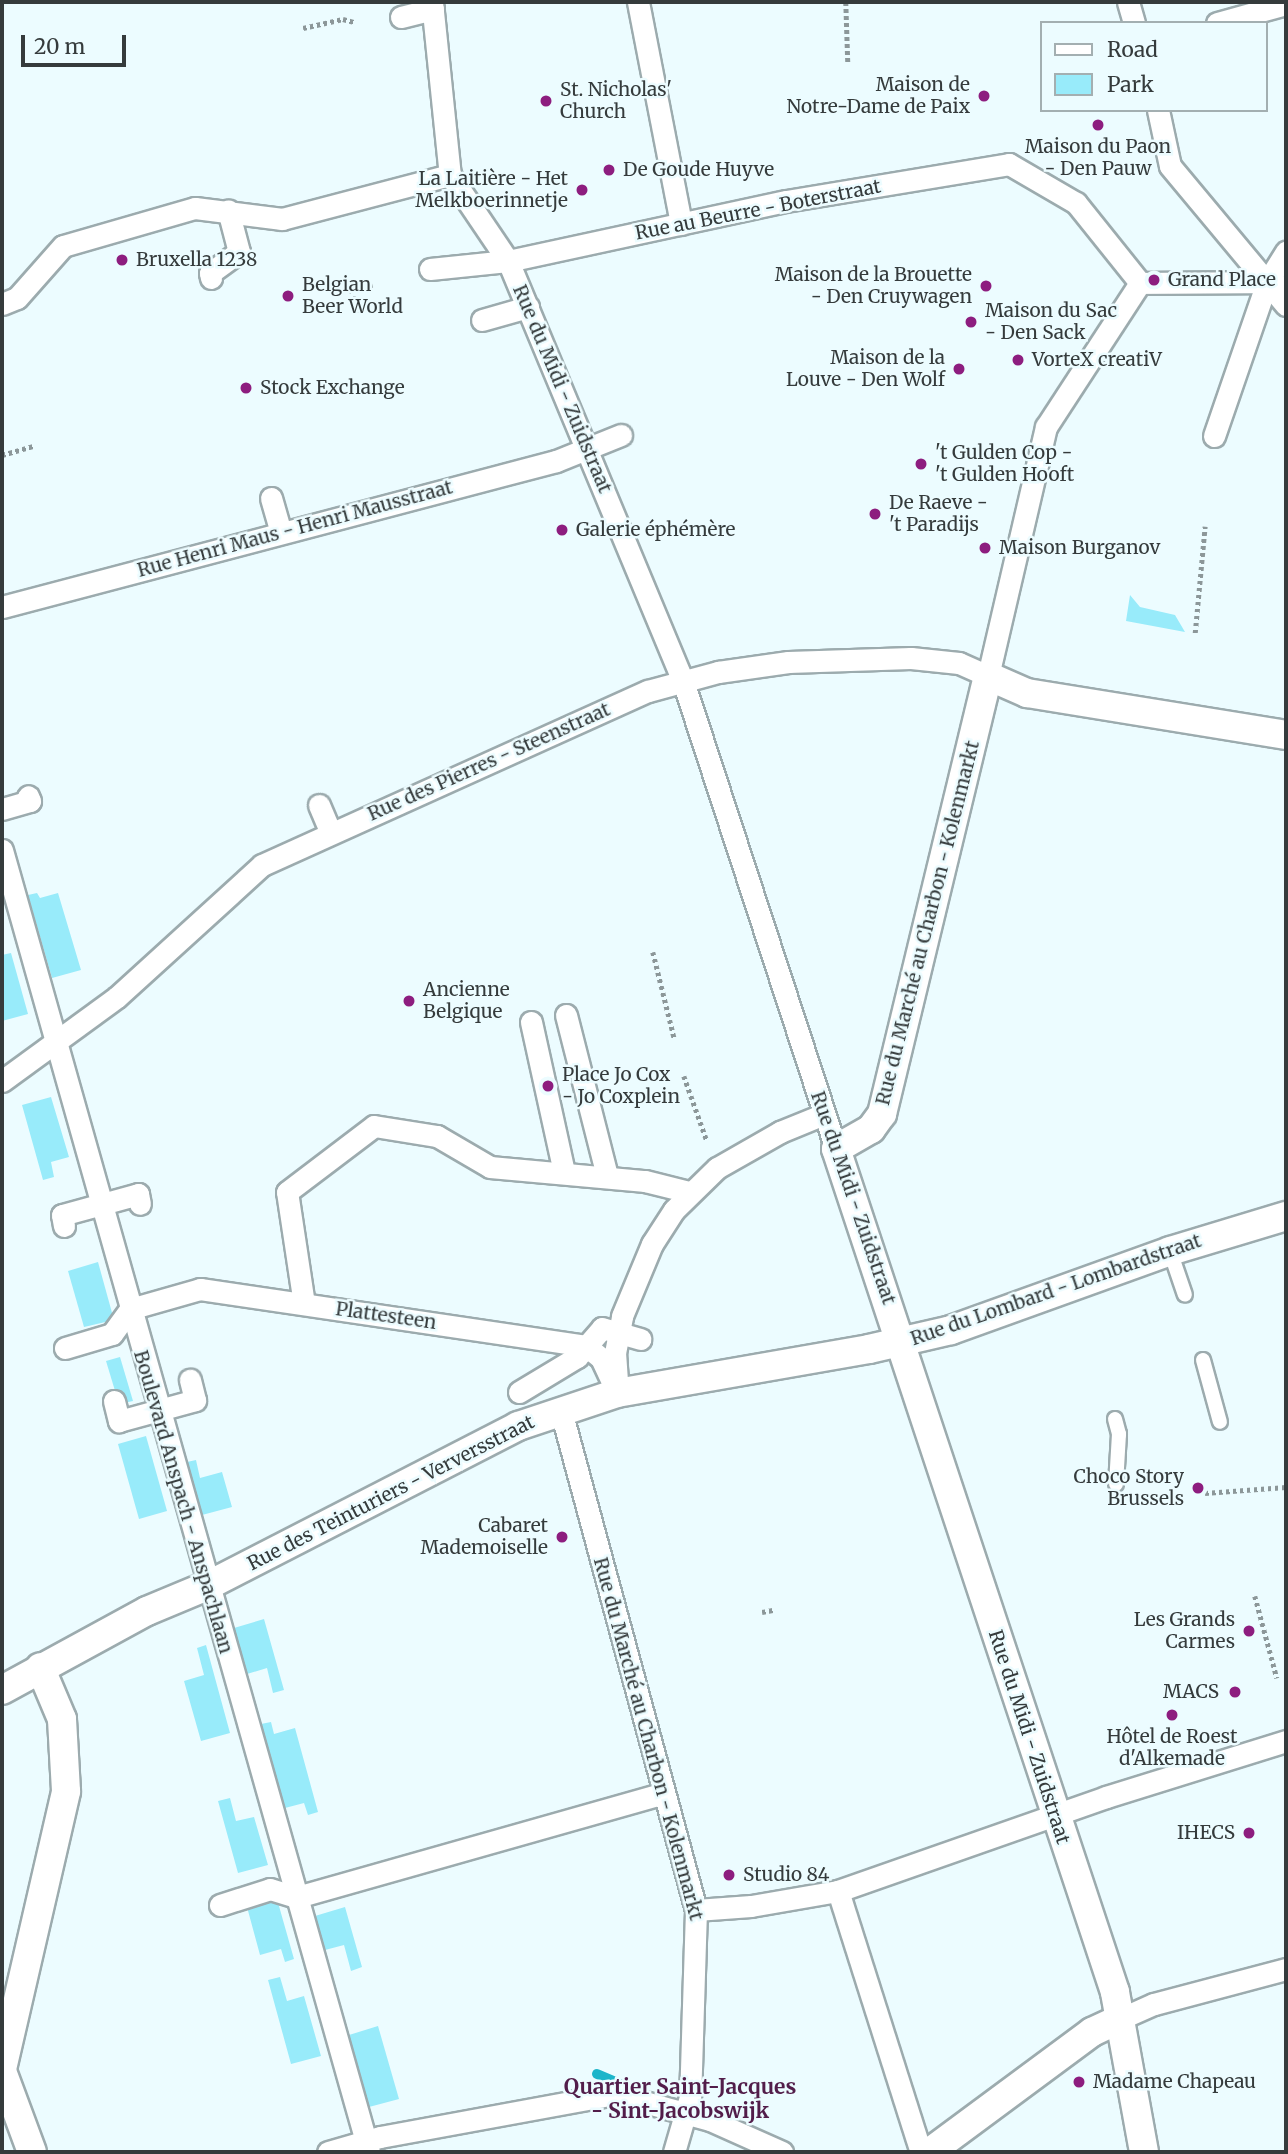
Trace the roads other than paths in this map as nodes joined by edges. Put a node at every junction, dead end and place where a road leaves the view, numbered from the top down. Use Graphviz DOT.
graph roads {
  1 [pos="638,2"];
  2 [pos="1128,2"];
  3 [pos="1286,4"];
  4 [pos="432,6"];
  5 [pos="401,17"];
  6 [pos="1133,21"];
  7 [pos="1224,21"];
  8 [pos="1158,112"];
  9 [pos="450,175"];
  10 [pos="228,210"];
  11 [pos="681,224"];
  12 [pos="1286,251"];
  13 [pos="509,261"];
  14 [pos="430,269"];
  15 [pos="211,278"];
  16 [pos="1277,282"];
  17 [pos="1140,283"];
  18 [pos="2,304"];
  19 [pos="1286,305"];
  20 [pos="528,307"];
  21 [pos="482,320"];
  22 [pos="621,435"];
  23 [pos="1214,436"];
  24 [pos="587,447"];
  25 [pos="271,498"];
  26 [pos="281,533"];
  27 [pos="2,607"];
  28 [pos="988,676"];
  29 [pos="683,681"];
  30 [pos="1286,735"];
  31 [pos="28,796"];
  32 [pos="319,805"];
  33 [pos="2,809"];
  34 [pos="331,833"];
  35 [pos="2,850"];
  36 [pos="566,1015"];
  37 [pos="531,1022"];
  38 [pos="57,1041"];
  39 [pos="2,1081"];
  40 [pos="824,1114"];
  41 [pos="836,1149"];
  42 [pos="565,1172"];
  43 [pos="607,1176"];
  44 [pos="689,1192"];
  45 [pos="101,1204"];
  46 [pos="140,1204"];
  47 [pos="1286,1216"];
  48 [pos="64,1226"];
  49 [pos="1170,1251"];
  50 [pos="1185,1295"];
  51 [pos="304,1304"];
  52 [pos="130,1309"];
  53 [pos="619,1333"];
  54 [pos="640,1339"];
  55 [pos="901,1343"];
  56 [pos="586,1346"];
  57 [pos="65,1348"];
  58 [pos="1203,1360"];
  59 [pos="190,1380"];
  60 [pos="519,1392"];
  61 [pos="617,1393"];
  62 [pos="114,1401"];
  63 [pos="158,1410"];
  64 [pos="561,1411"];
  65 [pos="1115,1419"];
  66 [pos="1220,1422"];
  67 [pos="1116,1484"];
  68 [pos="206,1586"];
  69 [pos="40,1667"];
  70 [pos="2,1690"];
  71 [pos="1286,1741"];
  72 [pos="664,1793"];
  73 [pos="1054,1815"];
  74 [pos="838,1891"];
  75 [pos="297,1897"];
  76 [pos="220,1905"];
  77 [pos="696,1910"];
  78 [pos="1286,1969"];
  79 [pos="1120,2019"];
  80 [pos="2,2070"];
  81 [pos="688,2114"];
  82 [pos="367,2147"];
  83 [pos="32,2152"];
  84 [pos="328,2152"];
  85 [pos="674,2152"];
  86 [pos="782,2152"];
  87 [pos="921,2152"];
  88 [pos="930,2152"];
  89 [pos="1144,2152"];
  1 -- 11 [label="street"];
  2 -- 6 [label="street"];
  3 -- 7 [label="street"];
  4 -- 5 [label="street"];
  4 -- 9 [label="street"];
  8 -- 16 [label="street"];
  9 -- 10 [label="street"];
  9 -- 13 [label="street, Rue du Midi - Zuidstraat"];
  10 -- 15 [label="street"];
  10 -- 18 [label="street"];
  11 -- 13 [label="street, Rue au Beurre - Boterstraat"];
  11 -- 17 [label="street, Rue au Beurre - Boterstraat"];
  12 -- 16 [label="street"];
  13 -- 14 [label="street, Rue au Beurre - Boterstraat"];
  13 -- 20 [label="street, Rue du Midi - Zuidstraat"];
  16 -- 17 [label="street"];
  16 -- 19 [label="street"];
  16 -- 23 [label="street"];
  17 -- 28 [label="street"];
  20 -- 21 [label="street"];
  20 -- 24 [label="street, Rue du Midi - Zuidstraat"];
  22 -- 24 [label="street, Rue Henri Maus - Henri Mausstraat"];
  24 -- 26 [label="street, Rue Henri Maus - Henri Mausstraat"];
  24 -- 29 [label="street, Rue du Midi - Zuidstraat"];
  25 -- 26 [label="street"];
  26 -- 27 [label="street, Rue Henri Maus - Henri Mausstraat"];
  28 -- 29 [label="street, Rue des Pierres - Steenstraat"];
  28 -- 30 [label="street"];
  28 -- 41 [label="street, Rue du Marché au Charbon - Kolenmarkt"];
  29 -- 34 [label="street, Rue des Pierres - Steenstraat"];
  29 -- 40 [label="street, Rue du Midi - Zuidstraat"];
  31 -- 33 [label="street"];
  32 -- 34 [label="street"];
  34 -- 38 [label="street, Rue des Pierres - Steenstraat"];
  35 -- 38 [label="street, Boulevard Anspach - Anspachlaan"];
  36 -- 43 [label="street"];
  37 -- 42 [label="street"];
  38 -- 39 [label="street, Rue des Pierres - Steenstraat"];
  38 -- 45 [label="street, Boulevard Anspach - Anspachlaan"];
  40 -- 41 [label="street, Rue du Midi - Zuidstraat"];
  40 -- 44 [label="street"];
  41 -- 55 [label="street, Rue du Midi - Zuidstraat"];
  42 -- 43 [label="street"];
  42 -- 51 [label="street"];
  43 -- 44 [label="street"];
  44 -- 53 [label="street"];
  45 -- 46 [label="street"];
  45 -- 48 [label="street"];
  45 -- 52 [label="street, Boulevard Anspach - Anspachlaan"];
  47 -- 49 [label="street, Rue du Lombard - Lombardstraat"];
  49 -- 50 [label="lane"];
  49 -- 55 [label="street, Rue du Lombard - Lombardstraat"];
  51 -- 52 [label="street, Plattesteen"];
  51 -- 56 [label="street, Plattesteen"];
  52 -- 57 [label="street"];
  52 -- 63 [label="street, Boulevard Anspach - Anspachlaan"];
  53 -- 54 [label="street"];
  53 -- 56 [label="street"];
  53 -- 61 [label="street"];
  55 -- 61 [label="street, Rue du Lombard - Lombardstraat"];
  55 -- 73 [label="street, Rue du Midi - Zuidstraat"];
  56 -- 60 [label="street"];
  56 -- 61 [label="street"];
  58 -- 66 [label="lane"];
  59 -- 63 [label="street"];
  61 -- 64 [label="street, Rue des Teinturiers - Verversstraat"];
  62 -- 63 [label="street"];
  63 -- 68 [label="street, Boulevard Anspach - Anspachlaan"];
  64 -- 68 [label="street, Rue des Teinturiers - Verversstraat"];
  64 -- 72 [label="street, Rue du Marché au Charbon - Kolenmarkt"];
  65 -- 67 [label="lane"];
  68 -- 69 [label="street, Rue des Teinturiers - Verversstraat"];
  68 -- 75 [label="street, Boulevard Anspach - Anspachlaan"];
  69 -- 70 [label="street, Rue des Teinturiers - Verversstraat"];
  69 -- 80 [label="street"];
  71 -- 73 [label="street"];
  72 -- 75 [label="street"];
  72 -- 77 [label="street, Rue du Marché au Charbon - Kolenmarkt"];
  73 -- 74 [label="street"];
  73 -- 79 [label="street, Rue du Midi - Zuidstraat"];
  74 -- 77 [label="street"];
  74 -- 87 [label="street"];
  75 -- 76 [label="street"];
  75 -- 82 [label="street, Boulevard Anspach - Anspachlaan"];
  77 -- 81 [label="street, Rue du Marché au Charbon - Kolenmarkt"];
  78 -- 79 [label="street"];
  79 -- 88 [label="street"];
  79 -- 89 [label="street, Rue du Midi - Zuidstraat"];
  80 -- 83 [label="street"];
  81 -- 82 [label="street"];
  81 -- 85 [label="street, Rue du Marché au Charbon - Kolenmarkt"];
  81 -- 86 [label="street"];
  82 -- 84 [label="street"];
}
